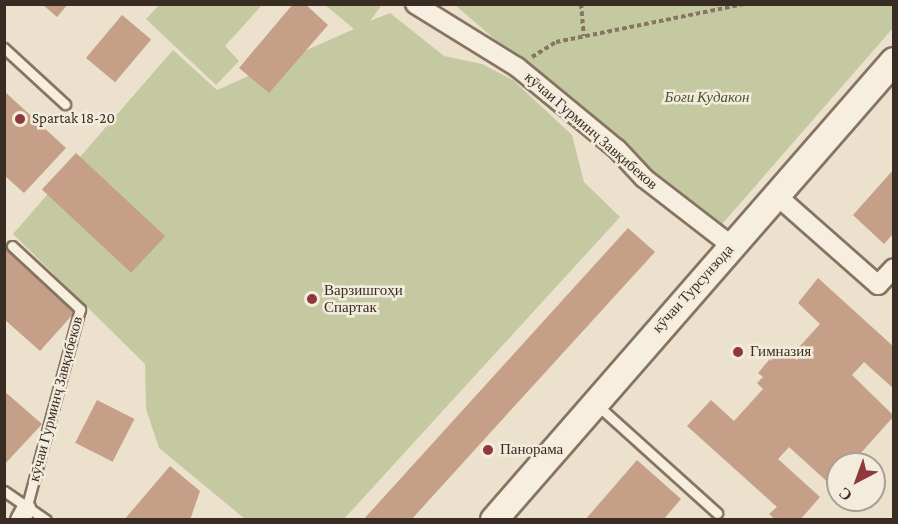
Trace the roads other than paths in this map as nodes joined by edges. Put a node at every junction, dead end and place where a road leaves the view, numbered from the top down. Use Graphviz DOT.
graph roads {
  1 [pos="415,4"];
  2 [pos="4,48"];
  3 [pos="894,61"];
  4 [pos="65,104"];
  5 [pos="776,195"];
  6 [pos="12,246"];
  7 [pos="732,246"];
  8 [pos="894,268"];
  9 [pos="594,401"];
  10 [pos="4,491"];
  11 [pos="717,513"];
  12 [pos="23,514"];
  13 [pos="46,519"];
  14 [pos="494,519"];
  1 -- 7 [label="street, кӯчаи Гурминҷ Завқибеков"];
  2 -- 4 [label="lane"];
  3 -- 5 [label="main road, кӯчаи Турсунзода"];
  5 -- 7 [label="main road, кӯчаи Турсунзода"];
  5 -- 8 [label="street"];
  6 -- 12 [label="lane, кӯчаи Гурминҷ Завқибеков"];
  7 -- 9 [label="main road, кӯчаи Турсунзода"];
  9 -- 11 [label="lane"];
  9 -- 14 [label="main road, кӯчаи Турсунзода"];
  10 -- 12 [label="lane, кӯчаи Гурминҷ Завқибеков"];
  12 -- 13 [label="lane, кӯчаи Гурминҷ Завқибеков"];
}
